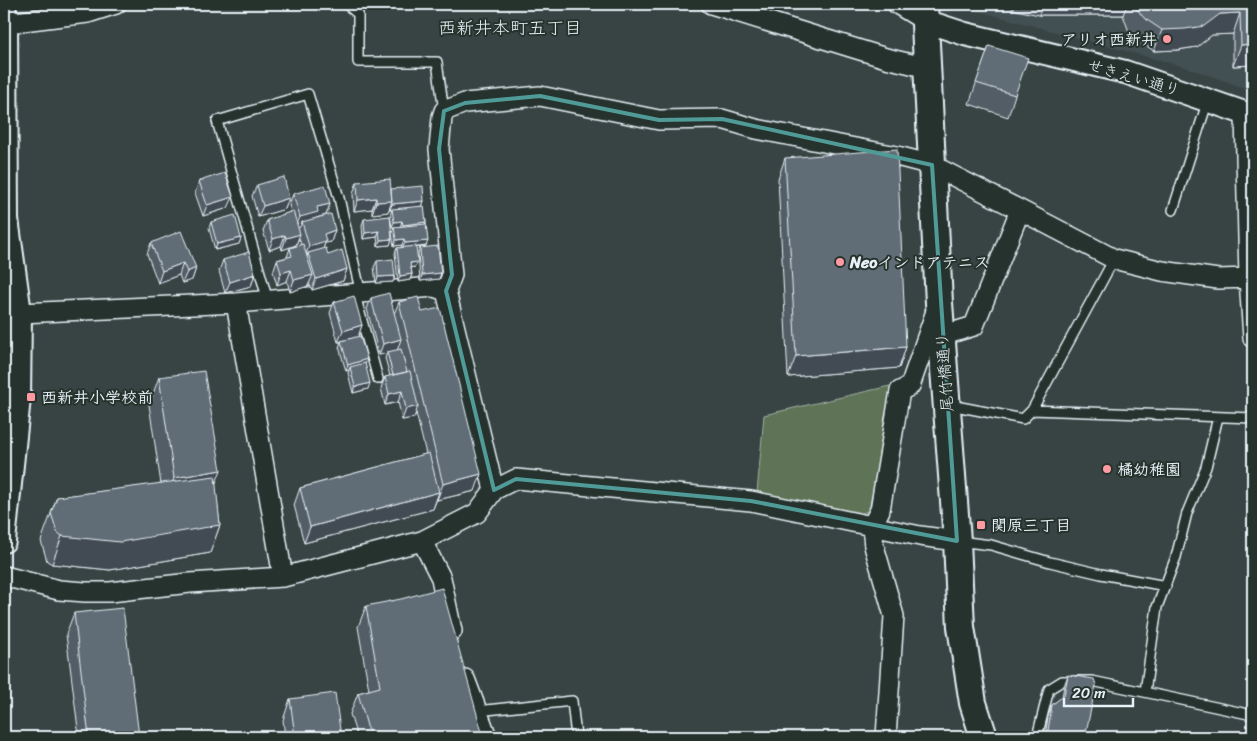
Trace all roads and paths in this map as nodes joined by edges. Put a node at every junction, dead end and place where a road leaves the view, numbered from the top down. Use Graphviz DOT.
graph roads {
  1 [pos="116,4"];
  2 [pos="346,4"];
  3 [pos="710,4"];
  4 [pos="897,4"];
  5 [pos="925,12"];
  6 [pos="5,13"];
  7 [pos="928,68"];
  8 [pos="1208,100"];
  9 [pos="5,110"];
  10 [pos="444,111"];
  11 [pos="1249,115"];
  12 [pos="932,165"];
  13 [pos="1020,210"];
  14 [pos="1173,210"];
  15 [pos="1114,259"];
  16 [pos="1249,278"];
  17 [pos="446,291"];
  18 [pos="358,294"];
  19 [pos="268,301"];
  20 [pos="236,303"];
  21 [pos="939,303"];
  22 [pos="20,313"];
  23 [pos="942,336"];
  24 [pos="1253,338"];
  25 [pos="378,379"];
  26 [pos="946,404"];
  27 [pos="1032,410"];
  28 [pos="1218,417"];
  29 [pos="1253,418"];
  30 [pos="494,490"];
  31 [pos="6,505"];
  32 [pos="872,526"];
  33 [pos="422,540"];
  34 [pos="4,541"];
  35 [pos="957,541"];
  36 [pos="4,576"];
  37 [pos="283,577"];
  38 [pos="1166,586"];
  39 [pos="1145,692"];
  40 [pos="477,711"];
  41 [pos="1253,715"];
  42 [pos="487,737"];
  43 [pos="576,737"];
  44 [pos="886,737"];
  45 [pos="984,737"];
  46 [pos="1037,737"];
  1 -- 6 [label="street"];
  2 -- 10 [label="lane"];
  3 -- 7 [label="street"];
  4 -- 5 [label="street"];
  5 -- 7 [label="main road, 尾竹橋通り"];
  5 -- 8 [label="street, せきえい通り"];
  6 -- 9 [label="street"];
  7 -- 12 [label="main road, 尾竹橋通り"];
  8 -- 11 [label="street, せきえい通り"];
  8 -- 14 [label="lane"];
  9 -- 22 [label="street"];
  10 -- 12 [label="street"];
  10 -- 17 [label="street"];
  11 -- 16 [label="street"];
  12 -- 13 [label="street"];
  12 -- 21 [label="main road, 尾竹橋通り"];
  13 -- 15 [label="street"];
  13 -- 23 [label="street"];
  15 -- 16 [label="street"];
  15 -- 27 [label="lane"];
  16 -- 24 [label="street"];
  17 -- 18 [label="street"];
  17 -- 30 [label="street"];
  18 -- 19 [label="street"];
  18 -- 19 [label="lane"];
  18 -- 25 [label="lane"];
  19 -- 20 [label="street"];
  20 -- 22 [label="street"];
  20 -- 37 [label="street"];
  21 -- 23 [label="main road, 尾竹橋通り"];
  21 -- 32 [label="street"];
  22 -- 31 [label="street"];
  23 -- 26 [label="main road, 尾竹橋通り"];
  26 -- 27 [label="lane"];
  26 -- 35 [label="main road, 尾竹橋通り"];
  27 -- 28 [label="lane"];
  28 -- 29 [label="lane"];
  28 -- 38 [label="lane"];
  30 -- 32 [label="street"];
  30 -- 33 [label="street"];
  31 -- 34 [label="street"];
  32 -- 35 [label="street"];
  32 -- 44 [label="street"];
  33 -- 37 [label="street"];
  33 -- 40 [label="street"];
  35 -- 38 [label="lane"];
  35 -- 45 [label="main road, 尾竹橋通り"];
  36 -- 37 [label="street"];
  38 -- 39 [label="lane"];
  39 -- 41 [label="lane"];
  39 -- 46 [label="lane"];
  40 -- 42 [label="street"];
  40 -- 43 [label="lane"];
}
